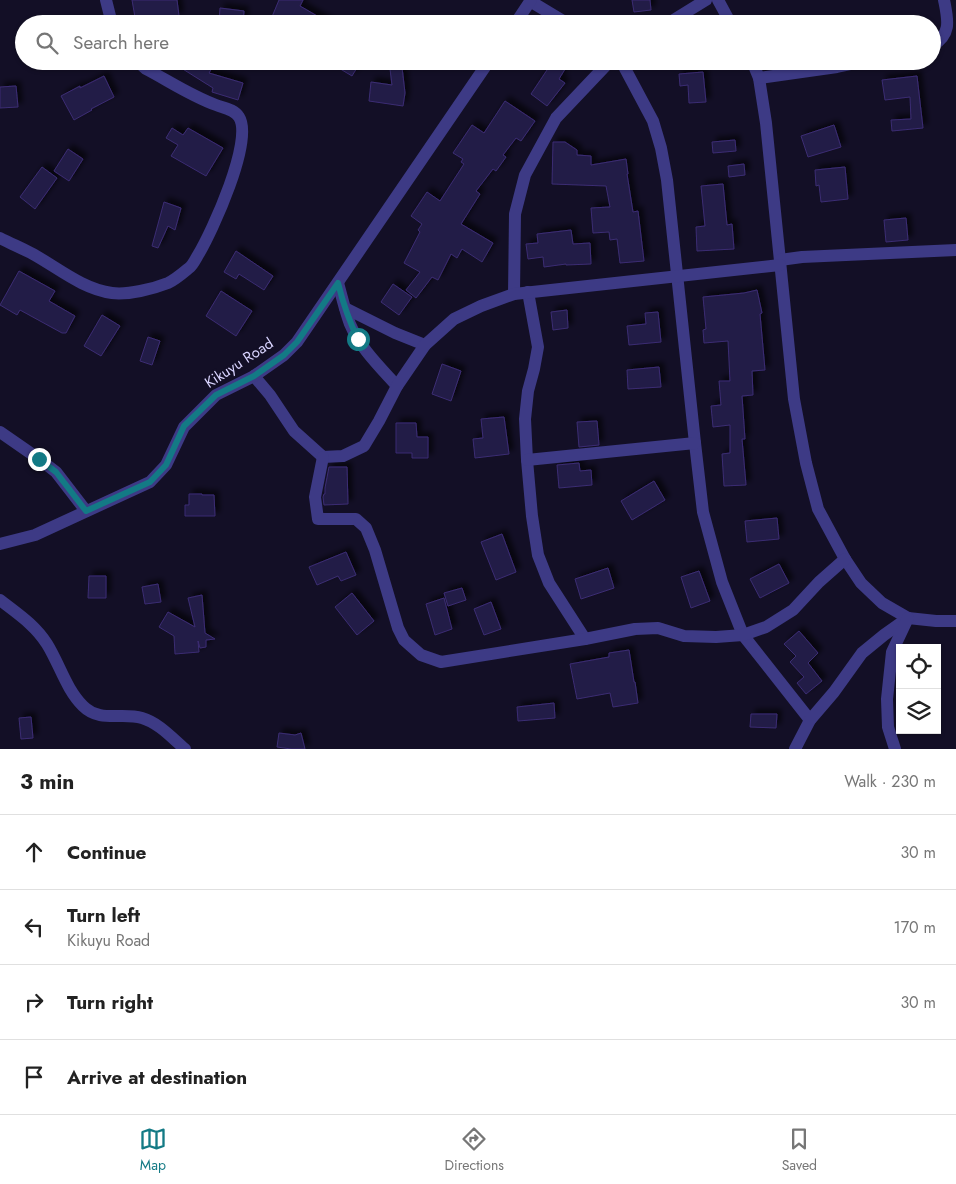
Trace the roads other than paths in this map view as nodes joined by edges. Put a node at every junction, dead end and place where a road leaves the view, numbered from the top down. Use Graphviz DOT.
graph roads {
  1 [pos="106,0"];
  2 [pos="531,0"];
  3 [pos="706,0"];
  4 [pos="718,0"];
  5 [pos="944,0"];
  6 [pos="110,15"];
  7 [pos="521,15"];
  8 [pos="554,15"];
  9 [pos="682,15"];
  10 [pos="726,15"];
  11 [pos="941,41"];
  12 [pos="150,70"];
  13 [pos="483,70"];
  14 [pos="601,70"];
  15 [pos="626,70"];
  16 [pos="756,70"];
  17 [pos="821,70"];
  18 [pos="759,78"];
  19 [pos="0,238"];
  20 [pos="956,250"];
  21 [pos="780,262"];
  22 [pos="678,276"];
  23 [pos="338,283"];
  24 [pos="528,292"];
  25 [pos="514,294"];
  26 [pos="345,308"];
  27 [pos="425,345"];
  28 [pos="254,376"];
  29 [pos="397,386"];
  30 [pos="0,432"];
  31 [pos="695,443"];
  32 [pos="323,457"];
  33 [pos="527,460"];
  34 [pos="86,511"];
  35 [pos="0,544"];
  36 [pos="845,559"];
  37 [pos="0,600"];
  38 [pos="908,618"];
  39 [pos="956,621"];
  40 [pos="743,635"];
  41 [pos="585,638"];
  42 [pos="810,720"];
  43 [pos="185,749"];
  44 [pos="795,749"];
  45 [pos="895,749"];
  1 -- 6 [label="street"];
  2 -- 7 [label="street"];
  2 -- 8 [label="street"];
  3 -- 9 [label="street"];
  4 -- 10 [label="street"];
  5 -- 11 [label="street"];
  12 -- 19 [label="street"];
  13 -- 23 [label="street, Kikuyu Road"];
  14 -- 25 [label="street"];
  15 -- 22 [label="street"];
  16 -- 18 [label="street"];
  17 -- 18 [label="street"];
  18 -- 21 [label="street"];
  20 -- 21 [label="street"];
  21 -- 22 [label="street"];
  21 -- 36 [label="street"];
  22 -- 24 [label="street"];
  22 -- 31 [label="street"];
  23 -- 26 [label="street"];
  23 -- 28 [label="street, Kikuyu Road"];
  24 -- 25 [label="street"];
  24 -- 33 [label="street"];
  25 -- 27 [label="street"];
  26 -- 27 [label="street"];
  26 -- 29 [label="street"];
  27 -- 29 [label="street"];
  28 -- 32 [label="street"];
  28 -- 34 [label="street, Kikuyu Road"];
  29 -- 32 [label="street"];
  30 -- 34 [label="street"];
  31 -- 33 [label="street"];
  31 -- 40 [label="street"];
  32 -- 41 [label="street"];
  33 -- 41 [label="street"];
  34 -- 35 [label="street, Kikuyu Road"];
  36 -- 38 [label="street"];
  36 -- 40 [label="street"];
  37 -- 43 [label="street"];
  38 -- 39 [label="street"];
  38 -- 42 [label="street"];
  38 -- 45 [label="street"];
  40 -- 41 [label="street"];
  40 -- 42 [label="street"];
  42 -- 44 [label="street"];
}
